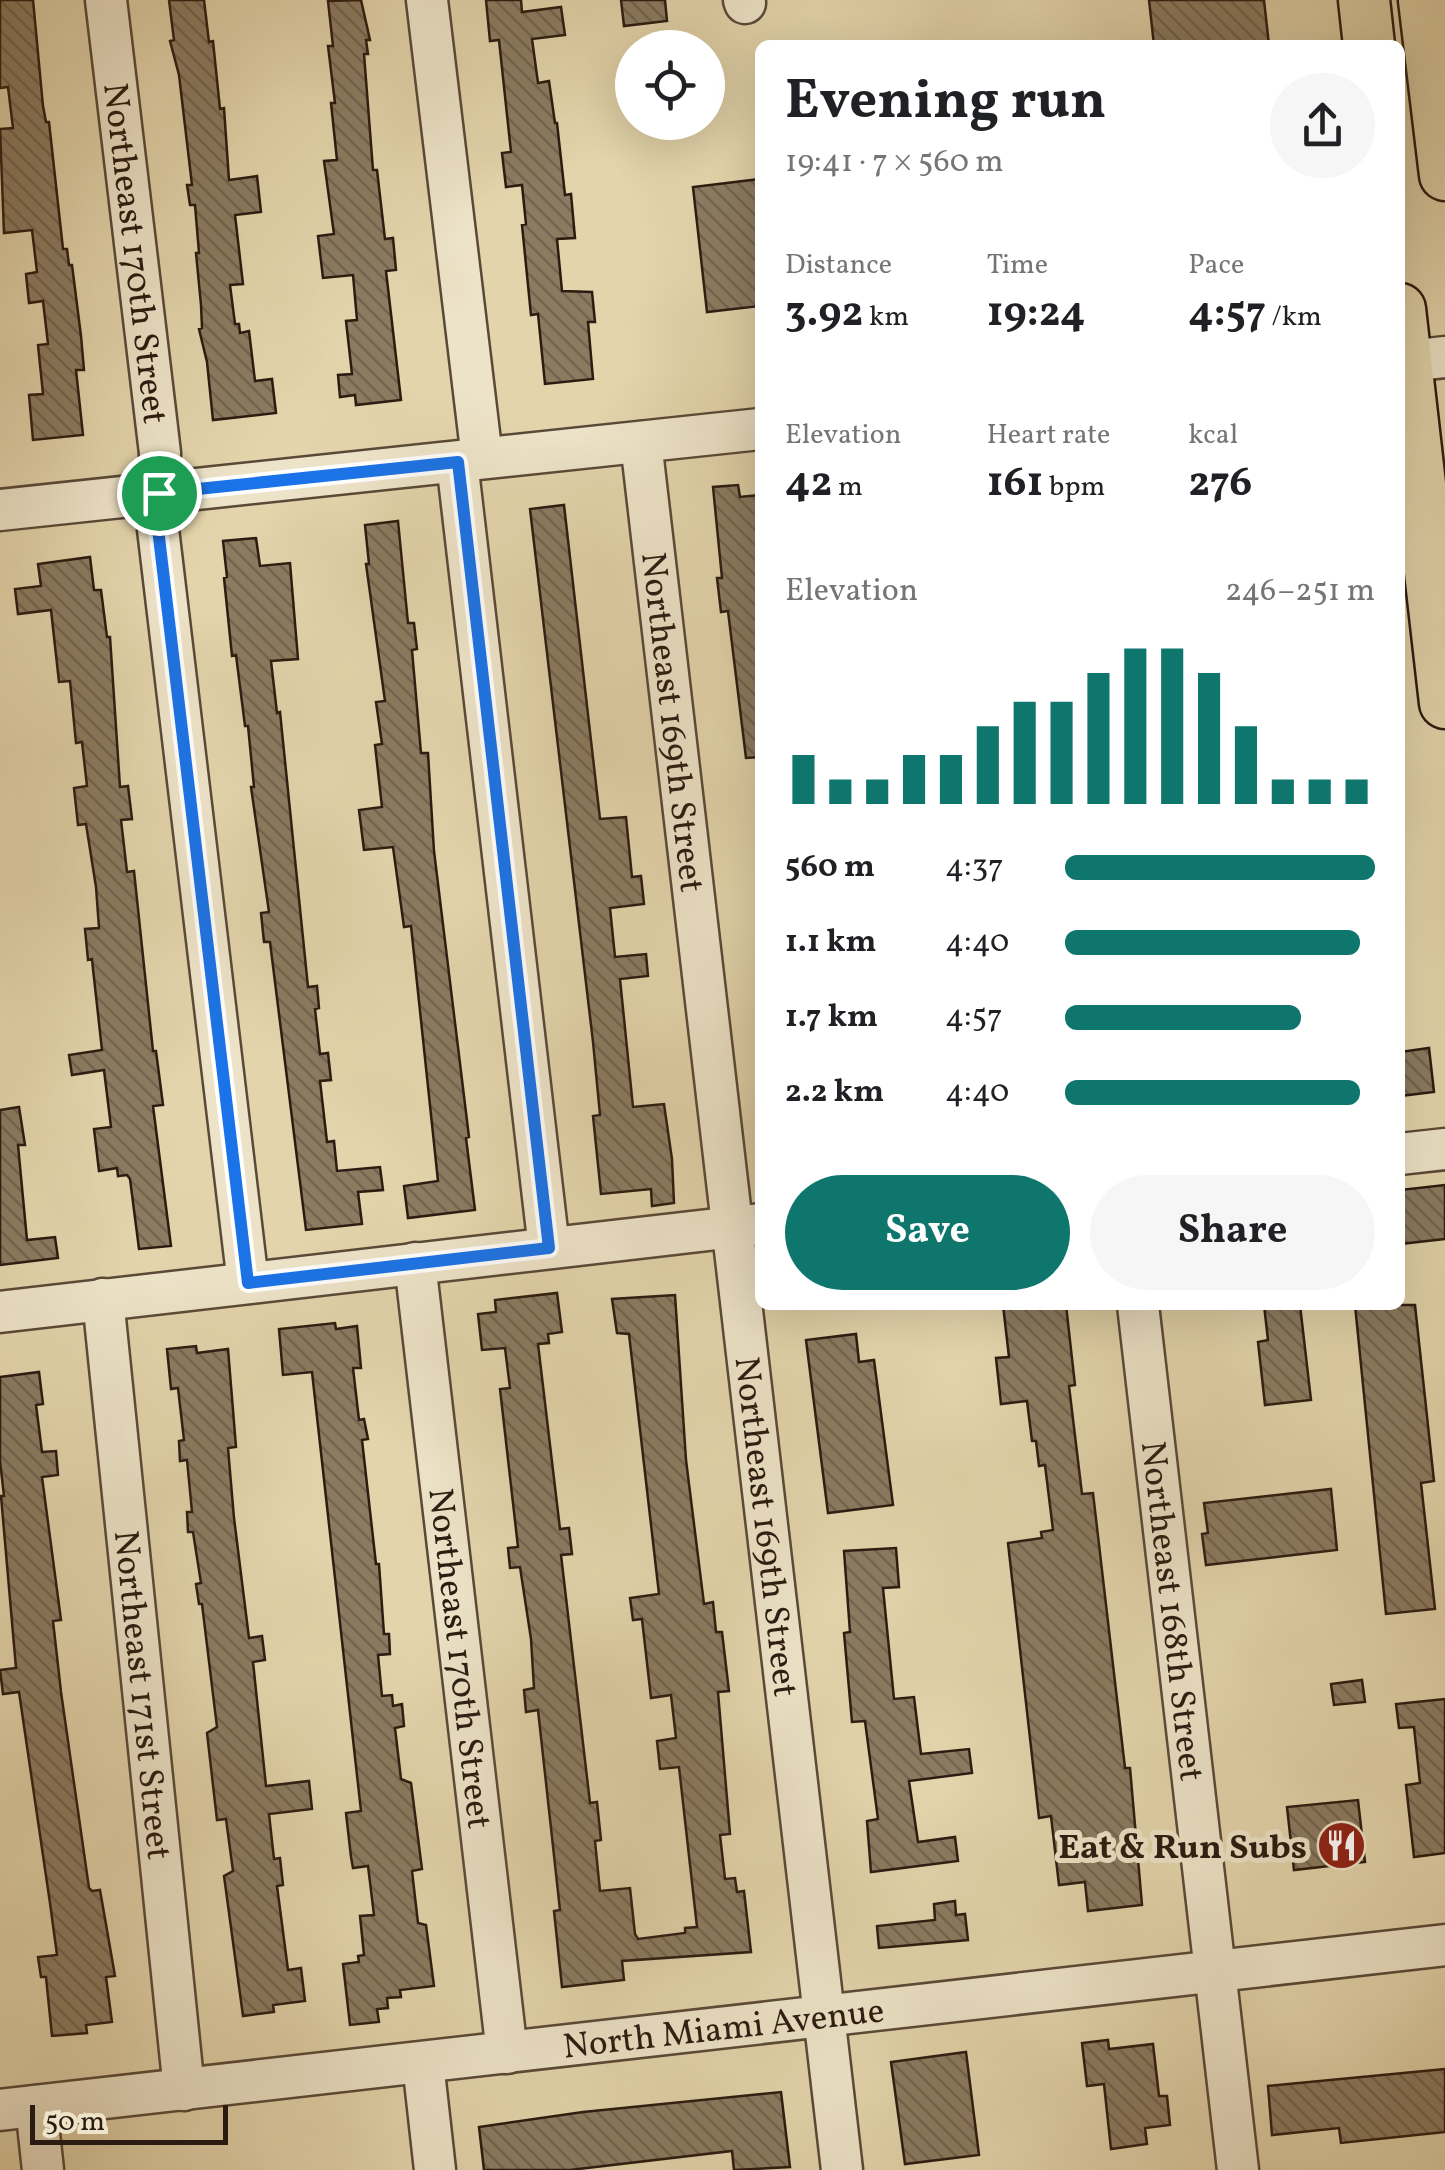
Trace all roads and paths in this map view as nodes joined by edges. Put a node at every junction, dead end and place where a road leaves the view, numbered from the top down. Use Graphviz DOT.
graph roads {
  1 [pos="106,0"];
  2 [pos="427,0"];
  3 [pos="1364,0"];
  4 [pos="1424,0"];
  5 [pos="1368,40"];
  6 [pos="1445,175"];
  7 [pos="1405,324"];
  8 [pos="1417,360"];
  9 [pos="755,431"];
  10 [pos="641,442"];
  11 [pos="470,460"];
  12 [pos="159,493"];
  13 [pos="0,510"];
  14 [pos="1445,703"];
  15 [pos="1445,1150"];
  16 [pos="1405,1154"];
  17 [pos="746,1226"];
  18 [pos="549,1248"];
  19 [pos="415,1264"];
  20 [pos="248,1283"];
  21 [pos="104,1300"];
  22 [pos="1139,1310"];
  23 [pos="0,1312"];
  24 [pos="1445,1946"];
  25 [pos="1215,1974"];
  26 [pos="825,2018"];
  27 [pos="508,2053"];
  28 [pos="422,2064"];
  29 [pos="184,2090"];
  30 [pos="18,2108"];
  31 [pos="42,2170"];
  32 [pos="435,2170"];
  33 [pos="842,2170"];
  34 [pos="1238,2170"];
  1 -- 12 [label="street, Northeast 170th Street"];
  2 -- 11 [label="street"];
  3 -- 5 [label="main road"];
  4 -- 6 [label="main road"];
  7 -- 8 [label="main road"];
  8 -- 14 [label="main road"];
  9 -- 10 [label="street"];
  10 -- 11 [label="street"];
  10 -- 17 [label="street, Northeast 169th Street"];
  11 -- 12 [label="street"];
  11 -- 18 [label="street"];
  12 -- 13 [label="street"];
  12 -- 20 [label="street, Northeast 170th Street"];
  15 -- 16 [label="street"];
  17 -- 18 [label="street"];
  17 -- 26 [label="street, Northeast 169th Street"];
  18 -- 19 [label="street"];
  19 -- 20 [label="street"];
  19 -- 27 [label="street, Northeast 170th Street"];
  20 -- 21 [label="street"];
  21 -- 23 [label="street"];
  21 -- 29 [label="street, Northeast 171st Street"];
  22 -- 25 [label="street, Northeast 168th Street"];
  24 -- 25 [label="street, North Miami Avenue"];
  25 -- 26 [label="street, North Miami Avenue"];
  25 -- 34 [label="street, Northeast 168th Street"];
  26 -- 27 [label="street, North Miami Avenue"];
  26 -- 33 [label="street, Northeast 169th Street"];
  27 -- 28 [label="street, North Miami Avenue"];
  28 -- 29 [label="street, North Miami Avenue"];
  28 -- 32 [label="street"];
  29 -- 30 [label="street, North Miami Avenue"];
  30 -- 31 [label="street"];
}
